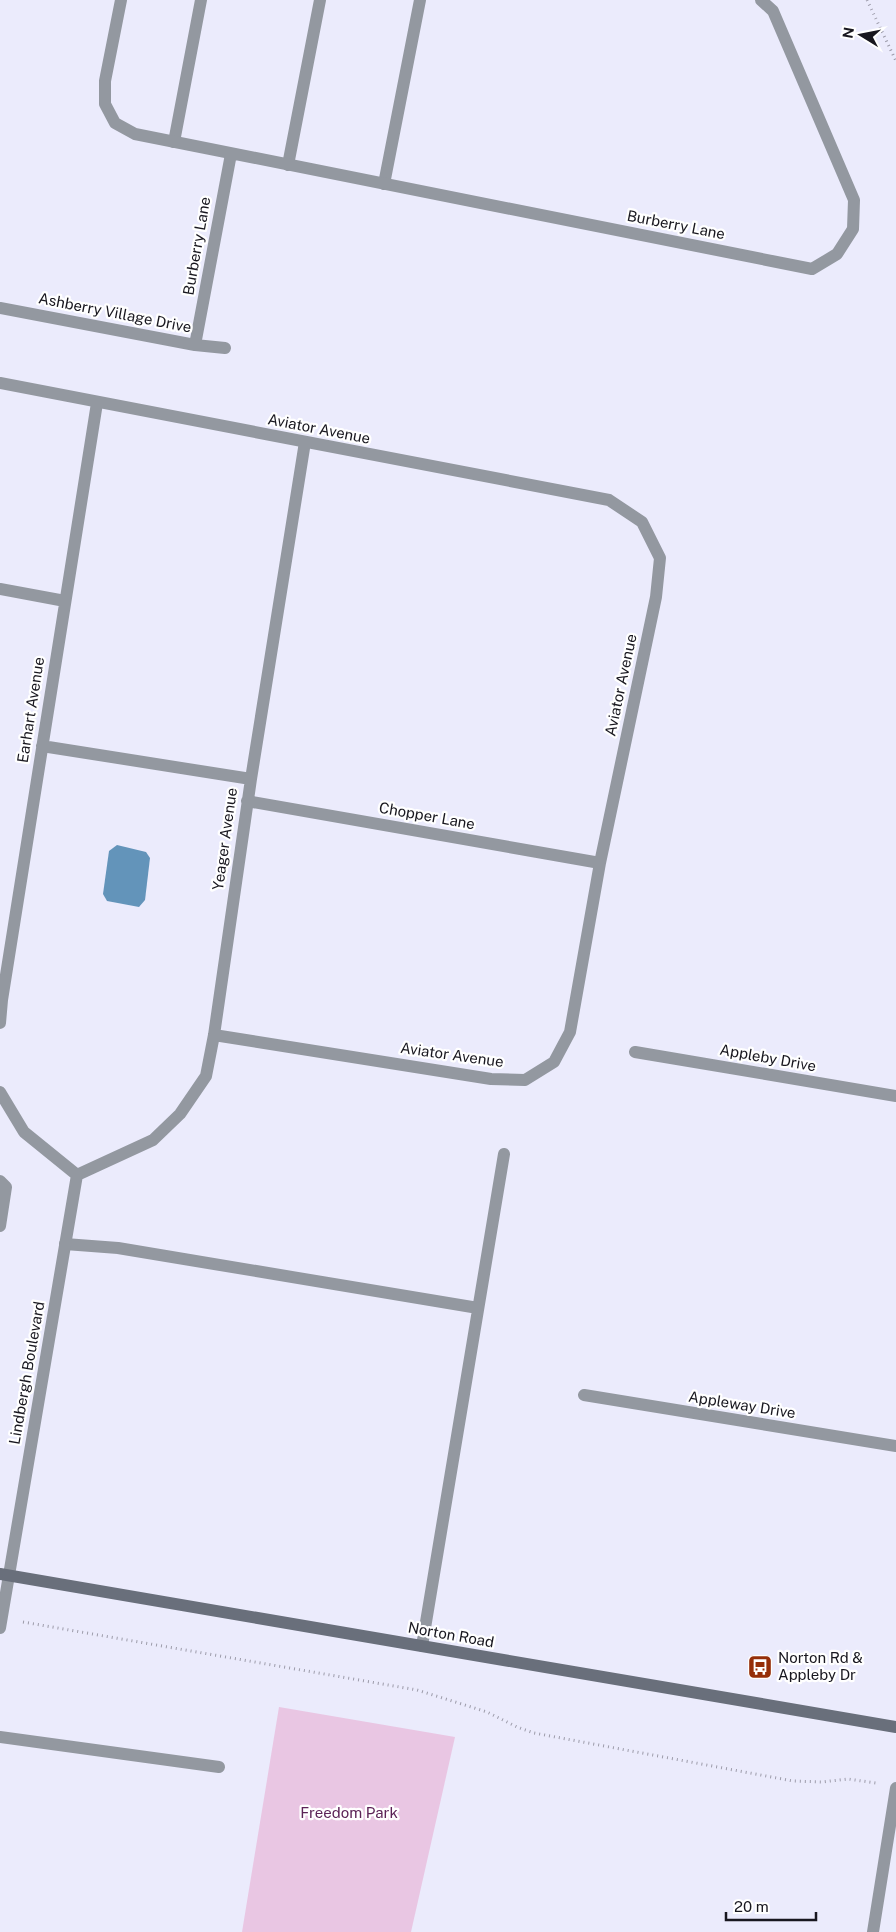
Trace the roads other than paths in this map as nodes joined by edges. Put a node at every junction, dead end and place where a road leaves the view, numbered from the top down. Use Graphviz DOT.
graph roads {
  1 [pos="122,0"];
  2 [pos="200,0"];
  3 [pos="320,0"];
  4 [pos="420,0"];
  5 [pos="761,0"];
  6 [pos="174,142"];
  7 [pos="231,154"];
  8 [pos="288,165"];
  9 [pos="384,184"];
  10 [pos="0,308"];
  11 [pos="195,345"];
  12 [pos="225,348"];
  13 [pos="0,384"];
  14 [pos="97,403"];
  15 [pos="305,442"];
  16 [pos="0,589"];
  17 [pos="65,601"];
  18 [pos="42,746"];
  19 [pos="251,779"];
  20 [pos="247,800"];
  21 [pos="600,863"];
  22 [pos="1,1000"];
  23 [pos="0,1023"];
  24 [pos="214,1035"];
  25 [pos="635,1052"];
  26 [pos="0,1092"];
  27 [pos="896,1096"];
  28 [pos="504,1154"];
  29 [pos="77,1175"];
  30 [pos="0,1181"];
  31 [pos="2,1203"];
  32 [pos="0,1226"];
  33 [pos="65,1244"];
  34 [pos="478,1308"];
  35 [pos="584,1395"];
  36 [pos="896,1446"];
  37 [pos="5,1575"];
  38 [pos="1,1624"];
  39 [pos="422,1646"];
  40 [pos="896,1727"];
  41 [pos="0,1737"];
  42 [pos="219,1767"];
  43 [pos="896,1788"];
  44 [pos="873,1932"];
  1 -- 6 [label="street, Burberry Lane"];
  2 -- 6 [label="street"];
  3 -- 8 [label="street"];
  4 -- 9 [label="street"];
  5 -- 9 [label="street, Burberry Lane"];
  6 -- 7 [label="street, Burberry Lane"];
  7 -- 8 [label="street, Burberry Lane"];
  7 -- 11 [label="street, Burberry Lane"];
  8 -- 9 [label="street, Burberry Lane"];
  10 -- 11 [label="street, Ashberry Village Drive"];
  11 -- 12 [label="street, Ashberry Village Drive"];
  13 -- 14 [label="street, Aviator Avenue"];
  14 -- 15 [label="street, Aviator Avenue"];
  14 -- 17 [label="street, Earhart Avenue"];
  15 -- 19 [label="street, Yeager Avenue"];
  15 -- 21 [label="street, Aviator Avenue"];
  16 -- 17 [label="street"];
  17 -- 18 [label="street, Earhart Avenue"];
  18 -- 19 [label="street"];
  18 -- 22 [label="street, Earhart Avenue"];
  19 -- 20 [label="street, Yeager Avenue"];
  20 -- 21 [label="street, Chopper Lane"];
  20 -- 24 [label="street, Yeager Avenue"];
  21 -- 24 [label="street, Aviator Avenue"];
  22 -- 23 [label="street, Earhart Avenue"];
  24 -- 29 [label="street, Yeager Avenue"];
  25 -- 27 [label="street, Appleby Drive"];
  26 -- 29 [label="street"];
  28 -- 34 [label="street"];
  29 -- 33 [label="street, Lindbergh Boulevard"];
  30 -- 31 [label="street"];
  31 -- 32 [label="street"];
  33 -- 34 [label="street"];
  33 -- 37 [label="street, Lindbergh Boulevard"];
  34 -- 39 [label="street"];
  35 -- 36 [label="street, Appleway Drive"];
  37 -- 38 [label="street, Lindbergh Boulevard"];
  37 -- 39 [label="main road, Norton Road"];
  39 -- 40 [label="main road, Norton Road"];
  41 -- 42 [label="street"];
  43 -- 44 [label="street"];
}
